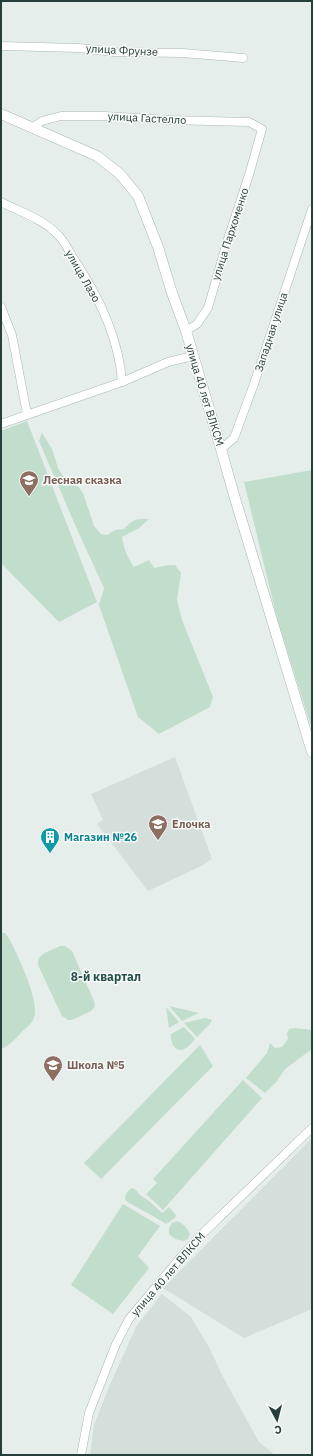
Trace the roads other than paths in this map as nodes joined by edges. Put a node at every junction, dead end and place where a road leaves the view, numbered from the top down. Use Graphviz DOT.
graph roads {
  1 [pos="1,46"];
  2 [pos="243,58"];
  3 [pos="1,114"];
  4 [pos="33,127"];
  5 [pos="262,129"];
  6 [pos="1,202"];
  7 [pos="312,209"];
  8 [pos="1,307"];
  9 [pos="186,331"];
  10 [pos="193,356"];
  11 [pos="122,382"];
  12 [pos="27,414"];
  13 [pos="1,424"];
  14 [pos="221,449"];
  15 [pos="312,752"];
  16 [pos="312,1128"];
  17 [pos="81,1455"];
  1 -- 2 [label="street, улица Фрунзе"];
  3 -- 4 [label="street, улица 40 лет ВЛКСМ"];
  4 -- 5 [label="street, улица Гастелло"];
  4 -- 9 [label="street, улица 40 лет ВЛКСМ"];
  5 -- 9 [label="street, улица Пархоменко"];
  6 -- 11 [label="street, улица Лазо"];
  7 -- 14 [label="street, Западная улица"];
  8 -- 12 [label="street"];
  9 -- 10 [label="street, улица 40 лет ВЛКСМ"];
  10 -- 11 [label="street"];
  10 -- 14 [label="street, улица 40 лет ВЛКСМ"];
  11 -- 12 [label="street"];
  12 -- 13 [label="street"];
  14 -- 15 [label="street, улица 40 лет ВЛКСМ"];
  16 -- 17 [label="street, улица 40 лет ВЛКСМ"];
}
